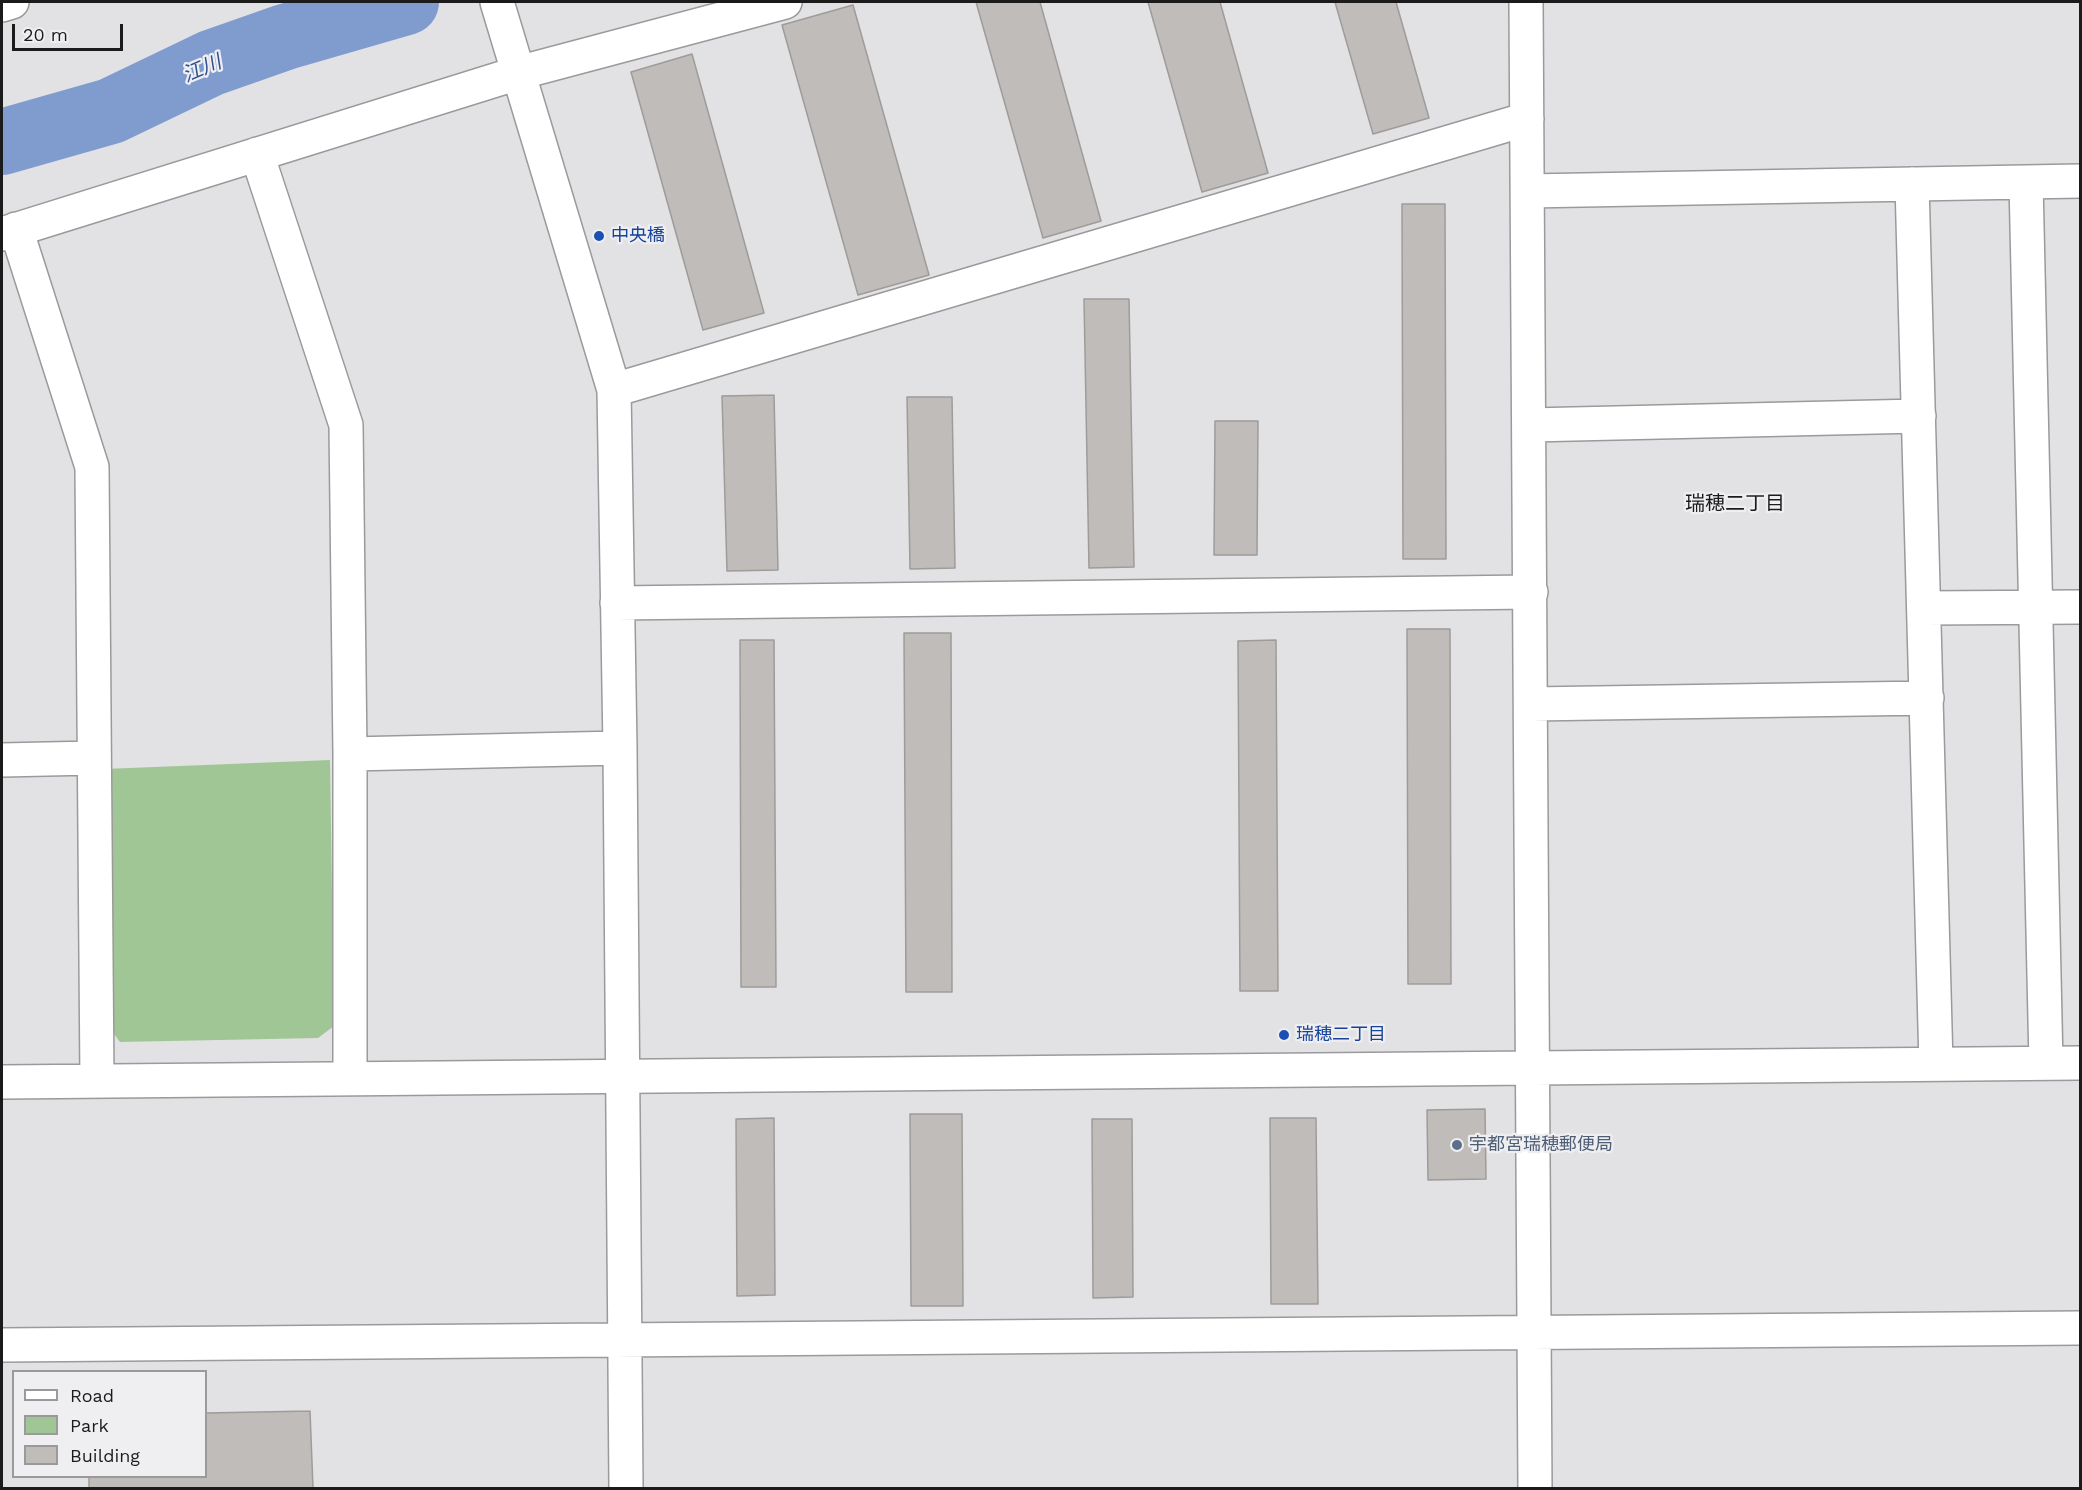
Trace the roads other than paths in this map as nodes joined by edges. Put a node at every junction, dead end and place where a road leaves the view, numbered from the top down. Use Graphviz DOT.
graph roads {
  1 [pos="12,2"];
  2 [pos="497,2"];
  3 [pos="785,2"];
  4 [pos="1526,2"];
  5 [pos="2,5"];
  6 [pos="518,73"];
  7 [pos="1527,119"];
  8 [pos="257,154"];
  9 [pos="2080,181"];
  10 [pos="2026,182"];
  11 [pos="1912,184"];
  12 [pos="1528,191"];
  13 [pos="9,231"];
  14 [pos="614,390"];
  15 [pos="1919,416"];
  16 [pos="1530,425"];
  17 [pos="1531,592"];
  18 [pos="617,603"];
  19 [pos="2035,607"];
  20 [pos="2080,607"];
  21 [pos="1924,608"];
  22 [pos="1927,698"];
  23 [pos="1531,704"];
  24 [pos="620,748"];
  25 [pos="350,754"];
  26 [pos="93,758"];
  27 [pos="2,759"];
  28 [pos="2046,1063"];
  29 [pos="2080,1063"];
  30 [pos="1936,1064"];
  31 [pos="1534,1067"];
  32 [pos="623,1077"];
  33 [pos="350,1079"];
  34 [pos="97,1081"];
  35 [pos="2,1082"];
  36 [pos="2080,1328"];
  37 [pos="1535,1332"];
  38 [pos="625,1340"];
  39 [pos="2,1345"];
  40 [pos="626,1488"];
  41 [pos="1535,1488"];
  1 -- 5 [label="street"];
  2 -- 6 [label="street"];
  3 -- 6 [label="street"];
  4 -- 7 [label="street"];
  6 -- 8 [label="street"];
  6 -- 14 [label="street"];
  7 -- 12 [label="street"];
  7 -- 14 [label="street"];
  8 -- 13 [label="street"];
  8 -- 25 [label="street"];
  9 -- 10 [label="street"];
  10 -- 11 [label="street"];
  10 -- 19 [label="street"];
  11 -- 12 [label="street"];
  11 -- 15 [label="street"];
  12 -- 16 [label="street"];
  13 -- 26 [label="street"];
  14 -- 18 [label="street"];
  15 -- 16 [label="street"];
  15 -- 21 [label="street"];
  16 -- 17 [label="street"];
  17 -- 18 [label="street"];
  17 -- 23 [label="street"];
  18 -- 24 [label="street"];
  19 -- 20 [label="street"];
  19 -- 21 [label="street"];
  19 -- 28 [label="street"];
  21 -- 22 [label="street"];
  22 -- 23 [label="street"];
  22 -- 30 [label="street"];
  23 -- 31 [label="street"];
  24 -- 25 [label="street"];
  24 -- 32 [label="street"];
  25 -- 33 [label="street"];
  26 -- 27 [label="street"];
  26 -- 34 [label="street"];
  28 -- 29 [label="street"];
  28 -- 30 [label="street"];
  30 -- 31 [label="street"];
  31 -- 32 [label="street"];
  31 -- 37 [label="street"];
  32 -- 33 [label="street"];
  32 -- 38 [label="street"];
  33 -- 34 [label="street"];
  34 -- 35 [label="street"];
  36 -- 37 [label="street"];
  37 -- 38 [label="street"];
  37 -- 41 [label="street"];
  38 -- 39 [label="street"];
  38 -- 40 [label="street"];
}
